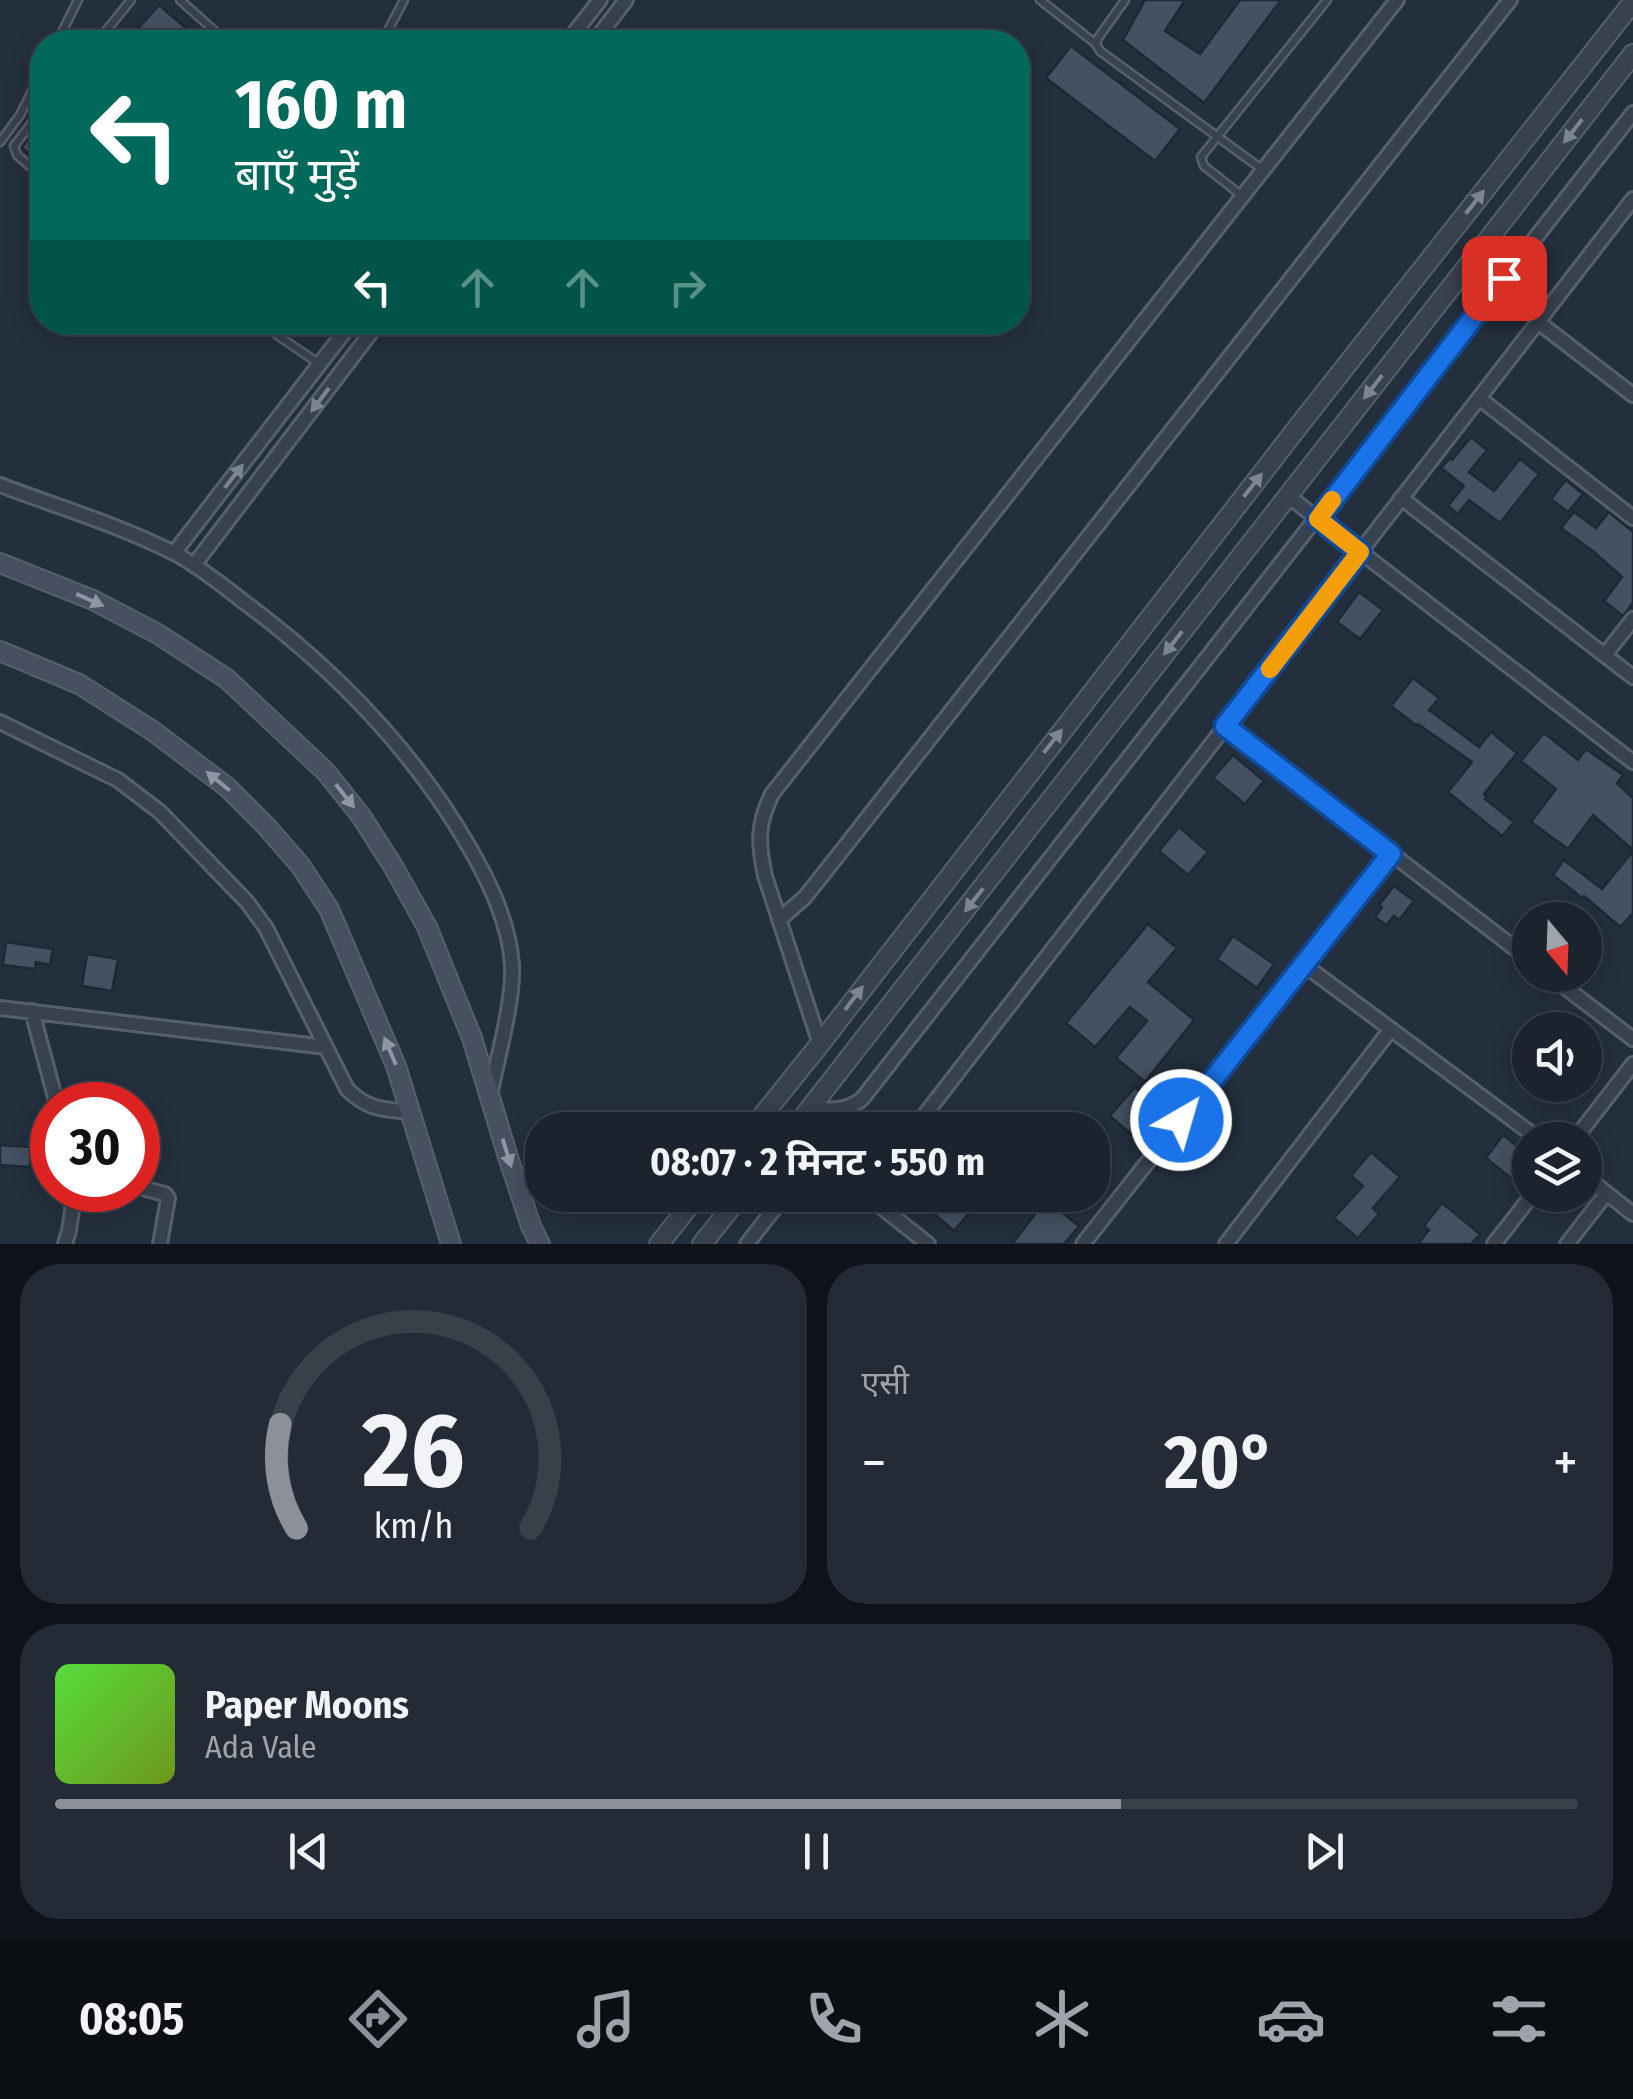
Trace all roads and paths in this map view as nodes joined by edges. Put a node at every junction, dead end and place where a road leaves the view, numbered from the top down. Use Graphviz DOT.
graph roads {
  1 [pos="78,0"];
  2 [pos="131,0"];
  3 [pos="180,0"];
  4 [pos="404,0"];
  5 [pos="600,0"];
  6 [pos="626,0"];
  7 [pos="1040,0"];
  8 [pos="1125,0"];
  9 [pos="1327,0"];
  10 [pos="1397,0"];
  11 [pos="1510,0"];
  12 [pos="1633,2"];
  13 [pos="63,30"];
  14 [pos="107,30"];
  15 [pos="214,30"];
  16 [pos="388,30"];
  17 [pos="576,30"];
  18 [pos="603,30"];
  19 [pos="1096,44"];
  20 [pos="1633,54"];
  21 [pos="30,95"];
  22 [pos="1633,113"];
  23 [pos="30,125"];
  24 [pos="1220,136"];
  25 [pos="0,142"];
  26 [pos="30,167"];
  27 [pos="1263,170"];
  28 [pos="1242,196"];
  29 [pos="1633,199"];
  30 [pos="1538,322"];
  31 [pos="277,335"];
  32 [pos="342,335"];
  33 [pos="369,335"];
  34 [pos="319,364"];
  35 [pos="1633,395"];
  36 [pos="1479,398"];
  37 [pos="0,485"];
  38 [pos="1288,496"];
  39 [pos="1401,498"];
  40 [pos="1633,518"];
  41 [pos="1318,519"];
  42 [pos="1360,552"];
  43 [pos="174,554"];
  44 [pos="0,562"];
  45 [pos="194,565"];
  46 [pos="1633,619"];
  47 [pos="0,652"];
  48 [pos="1605,655"];
  49 [pos="1633,677"];
  50 [pos="0,722"];
  51 [pos="1225,726"];
  52 [pos="1633,762"];
  53 [pos="1391,854"];
  54 [pos="779,920"];
  55 [pos="1512,946"];
  56 [pos="1303,964"];
  57 [pos="1571,992"];
  58 [pos="0,1008"];
  59 [pos="32,1011"];
  60 [pos="1391,1029"];
  61 [pos="1633,1039"];
  62 [pos="820,1044"];
  63 [pos="326,1047"];
  64 [pos="1633,1064"];
  65 [pos="52,1082"];
  66 [pos="490,1097"];
  67 [pos="853,1106"];
  68 [pos="810,1108"];
  69 [pos="410,1112"];
  70 [pos="765,1112"];
  71 [pos="807,1112"];
  72 [pos="848,1112"];
  73 [pos="927,1112"];
  74 [pos="1516,1122"];
  75 [pos="1588,1122"];
  76 [pos="1602,1191"];
  77 [pos="160,1193"];
  78 [pos="1606,1194"];
  79 [pos="72,1212"];
  80 [pos="684,1212"];
  81 [pos="727,1212"];
  82 [pos="772,1212"];
  83 [pos="888,1212"];
  84 [pos="1519,1212"];
  85 [pos="1633,1214"];
  86 [pos="65,1244"];
  87 [pos="160,1244"];
  88 [pos="451,1244"];
  89 [pos="540,1244"];
  90 [pos="659,1244"];
  91 [pos="702,1244"];
  92 [pos="747,1244"];
  93 [pos="928,1244"];
  94 [pos="1083,1244"];
  95 [pos="1226,1244"];
  96 [pos="1494,1244"];
  97 [pos="1567,1244"];
  1 -- 13 [label="lane"];
  2 -- 14 [label="lane"];
  3 -- 15 [label="lane"];
  4 -- 16 [label="lane"];
  5 -- 17 [label="street"];
  6 -- 18 [label="street"];
  7 -- 19 [label="lane"];
  8 -- 19 [label="lane"];
  9 -- 24 [label="lane"];
  10 -- 27 [label="street"];
  11 -- 54 [label="street"];
  62 -- 12 [label="street, one-way"];
  19 -- 24 [label="lane"];
  20 -- 38 [label="street, one-way"];
  21 -- 25 [label="lane"];
  22 -- 41 [label="street"];
  23 -- 26 [label="lane"];
  24 -- 27 [label="lane"];
  24 -- 28 [label="lane"];
  27 -- 28 [label="street"];
  28 -- 54 [label="street"];
  29 -- 30 [label="street"];
  30 -- 35 [label="street"];
  30 -- 36 [label="street"];
  31 -- 34 [label="lane"];
  32 -- 34 [label="street"];
  33 -- 45 [label="street, one-way"];
  43 -- 34 [label="street, one-way"];
  36 -- 39 [label="street"];
  36 -- 40 [label="street"];
  37 -- 43 [label="street"];
  38 -- 41 [label="street"];
  38 -- 68 [label="street, one-way"];
  39 -- 42 [label="street"];
  39 -- 48 [label="street"];
  41 -- 42 [label="street"];
  41 -- 67 [label="street"];
  42 -- 51 [label="street"];
  42 -- 52 [label="street"];
  43 -- 45 [label="street"];
  44 -- 66 [label="main road, one-way"];
  45 -- 66 [label="street"];
  46 -- 48 [label="street"];
  69 -- 47 [label="main road, one-way"];
  48 -- 49 [label="street"];
  50 -- 63 [label="street"];
  51 -- 53 [label="street"];
  51 -- 73 [label="street"];
  53 -- 55 [label="street"];
  53 -- 56 [label="street"];
  54 -- 62 [label="street"];
  56 -- 60 [label="street"];
  56 -- 94 [label="street"];
  57 -- 61 [label="street"];
  58 -- 59 [label="street"];
  59 -- 63 [label="street"];
  59 -- 65 [label="street"];
  60 -- 74 [label="street"];
  60 -- 95 [label="street"];
  62 -- 70 [label="street"];
  63 -- 69 [label="street"];
  64 -- 75 [label="street"];
  66 -- 89 [label="main road, one-way"];
  67 -- 68 [label="street"];
  67 -- 72 [label="street"];
  68 -- 71 [label="street"];
  69 -- 88 [label="main road"];
  76 -- 78 [label="street"];
  77 -- 87 [label="street"];
  78 -- 85 [label="street"];
  78 -- 97 [label="street"];
  79 -- 86 [label="street"];
  80 -- 90 [label="street"];
  81 -- 91 [label="street"];
  82 -- 92 [label="street"];
  83 -- 93 [label="street"];
  84 -- 96 [label="street"];
}
